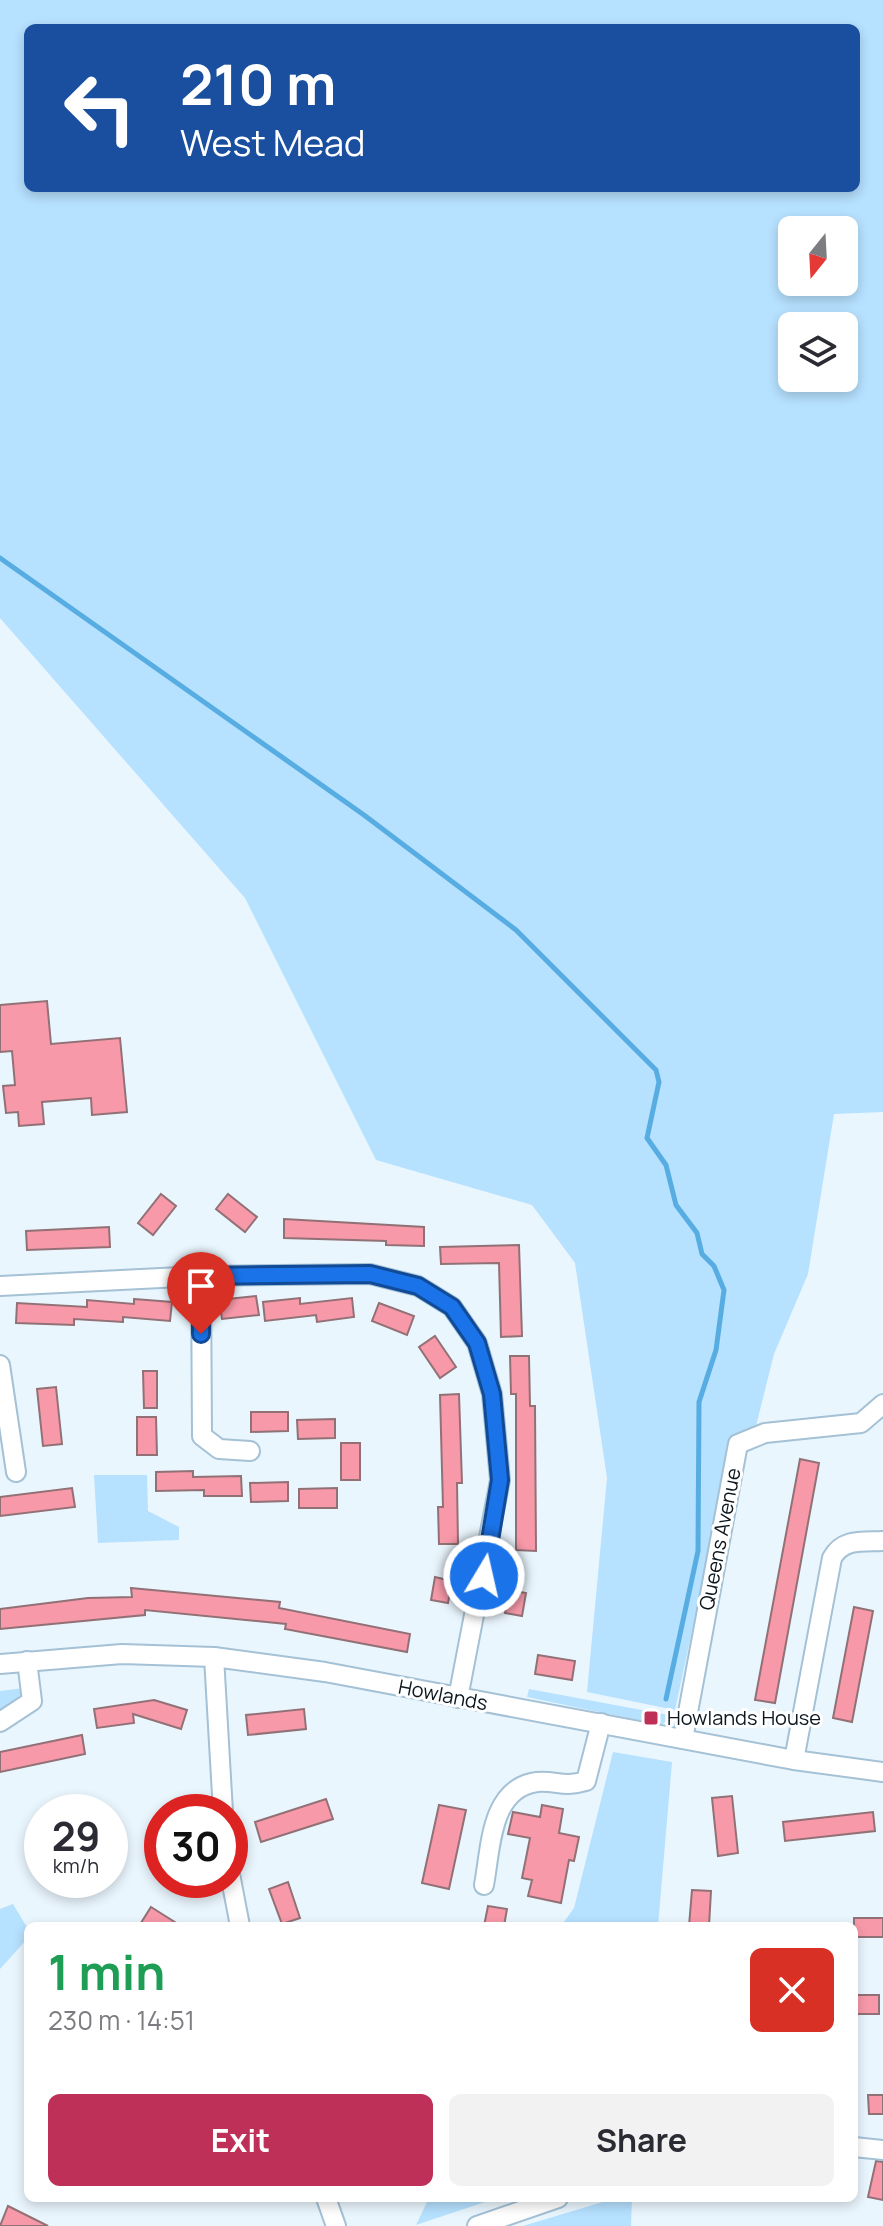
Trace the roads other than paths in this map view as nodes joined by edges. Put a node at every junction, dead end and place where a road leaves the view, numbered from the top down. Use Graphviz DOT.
graph roads {
  1 [pos="201,1276"];
  2 [pos="0,1286"];
  3 [pos="0,1365"];
  4 [pos="883,1404"];
  5 [pos="250,1451"];
  6 [pos="16,1472"];
  7 [pos="883,1541"];
  8 [pos="214,1657"];
  9 [pos="27,1661"];
  10 [pos="0,1664"];
  11 [pos="458,1698"];
  12 [pos="0,1722"];
  13 [pos="601,1723"];
  14 [pos="683,1739"];
  15 [pos="794,1760"];
  16 [pos="883,1772"];
  17 [pos="222,1794"];
  18 [pos="484,1885"];
  19 [pos="235,1898"];
  20 [pos="239,1922"];
  21 [pos="858,2147"];
  22 [pos="883,2150"];
  23 [pos="327,2202"];
  24 [pos="546,2202"];
  25 [pos="336,2226"];
  26 [pos="477,2226"];
  1 -- 2 [label="street"];
  1 -- 5 [label="street"];
  1 -- 11 [label="street"];
  3 -- 6 [label="street"];
  4 -- 14 [label="street, Queens Avenue"];
  7 -- 15 [label="street"];
  8 -- 9 [label="street, Howlands"];
  8 -- 11 [label="street, Howlands"];
  8 -- 17 [label="street"];
  9 -- 10 [label="street, Howlands"];
  9 -- 12 [label="street"];
  11 -- 13 [label="street, Howlands"];
  13 -- 14 [label="street, Howlands"];
  13 -- 18 [label="street"];
  14 -- 15 [label="street, Howlands"];
  15 -- 16 [label="street, Howlands"];
  19 -- 20 [label="street"];
  21 -- 22 [label="street"];
  23 -- 25 [label="street"];
  24 -- 26 [label="street"];
}
